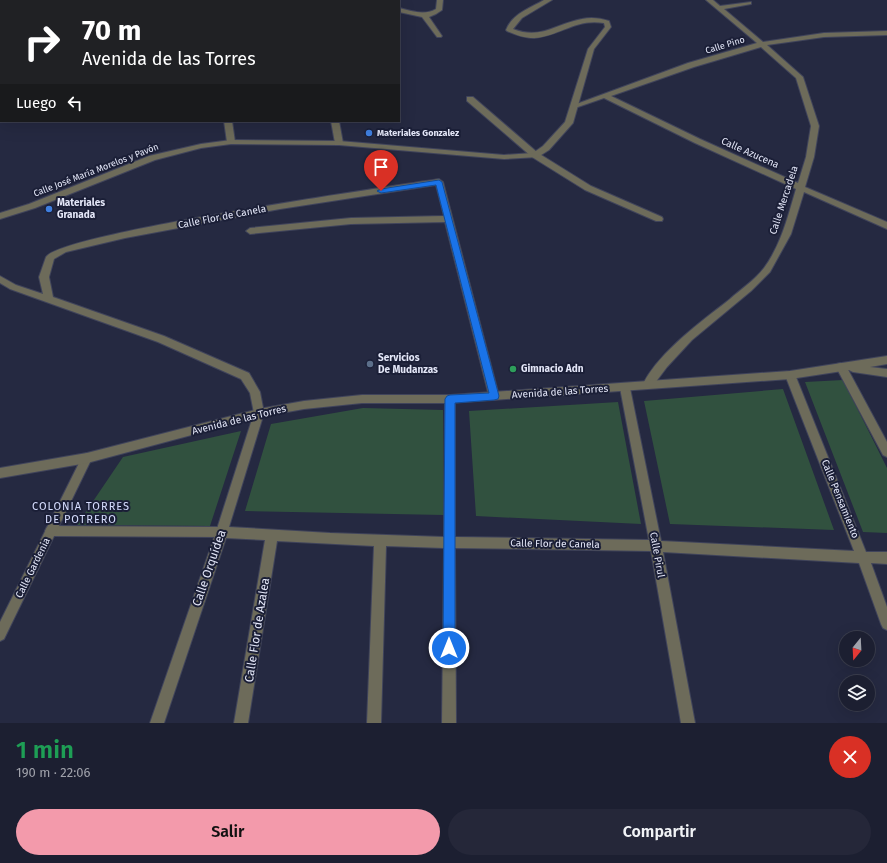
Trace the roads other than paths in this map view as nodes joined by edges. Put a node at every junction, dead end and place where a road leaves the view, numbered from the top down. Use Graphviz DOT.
graph roads {
  1 [pos="440,0"];
  2 [pos="549,0"];
  3 [pos="709,0"];
  4 [pos="747,1"];
  5 [pos="719,8"];
  6 [pos="400,9"];
  7 [pos="425,16"];
  8 [pos="887,33"];
  9 [pos="439,36"];
  10 [pos="762,44"];
  11 [pos="606,96"];
  12 [pos="470,99"];
  13 [pos="575,106"];
  14 [pos="228,122"];
  15 [pos="335,122"];
  16 [pos="231,142"];
  17 [pos="339,143"];
  18 [pos="535,155"];
  19 [pos="800,188"];
  20 [pos="0,216"];
  21 [pos="449,219"];
  22 [pos="659,219"];
  23 [pos="887,226"];
  24 [pos="250,231"];
  25 [pos="0,279"];
  26 [pos="48,298"];
  27 [pos="887,360"];
  28 [pos="841,367"];
  29 [pos="887,373"];
  30 [pos="790,375"];
  31 [pos="648,384"];
  32 [pos="625,388"];
  33 [pos="494,396"];
  34 [pos="450,399"];
  35 [pos="259,413"];
  36 [pos="887,452"];
  37 [pos="88,458"];
  38 [pos="0,473"];
  39 [pos="51,531"];
  40 [pos="222,532"];
  41 [pos="272,536"];
  42 [pos="380,540"];
  43 [pos="449,542"];
  44 [pos="656,546"];
  45 [pos="863,558"];
  46 [pos="887,558"];
  47 [pos="887,624"];
  48 [pos="0,635"];
  49 [pos="157,723"];
  50 [pos="241,723"];
  51 [pos="374,723"];
  52 [pos="449,723"];
  53 [pos="688,723"];
  1 -- 7 [label="street"];
  2 -- 13 [label="street"];
  3 -- 5 [label="street, Calle Mercadela"];
  4 -- 5 [label="street"];
  5 -- 10 [label="street, Calle Mercadela"];
  6 -- 7 [label="street"];
  7 -- 9 [label="street"];
  8 -- 10 [label="street, Calle Pino"];
  10 -- 11 [label="street, Calle Pino"];
  10 -- 19 [label="street, Calle Mercadela"];
  11 -- 13 [label="street, Calle Pino"];
  11 -- 19 [label="street, Calle Azucena"];
  12 -- 18 [label="street"];
  13 -- 18 [label="street"];
  14 -- 16 [label="street"];
  15 -- 17 [label="street"];
  16 -- 17 [label="street, Calle José María Morelos y Pavón"];
  16 -- 20 [label="street, Calle José María Morelos y Pavón"];
  17 -- 18 [label="street, Calle José María Morelos y Pavón"];
  18 -- 22 [label="street"];
  19 -- 23 [label="street, Calle Azucena"];
  19 -- 31 [label="street, Calle Mercadela"];
  21 -- 24 [label="street"];
  21 -- 26 [label="street, Calle Flor de Canela"];
  21 -- 33 [label="street"];
  25 -- 26 [label="street"];
  26 -- 35 [label="street"];
  27 -- 28 [label="street, Avenida de las Torres"];
  28 -- 29 [label="street"];
  28 -- 30 [label="street, Avenida de las Torres"];
  28 -- 36 [label="street"];
  30 -- 31 [label="street, Avenida de las Torres"];
  30 -- 45 [label="street, Calle Pensamiento"];
  31 -- 32 [label="street, Avenida de las Torres"];
  32 -- 33 [label="street, Avenida de las Torres"];
  32 -- 44 [label="street, Calle Pirul"];
  33 -- 34 [label="street, Avenida de las Torres"];
  34 -- 35 [label="street, Avenida de las Torres"];
  34 -- 43 [label="street"];
  35 -- 37 [label="street, Avenida de las Torres"];
  35 -- 40 [label="street, Calle Orquídea"];
  37 -- 38 [label="street, Avenida de las Torres"];
  37 -- 39 [label="street, Calle Gardenia"];
  39 -- 40 [label="street, Calle Flor de Canela"];
  39 -- 48 [label="street, Calle Gardenia"];
  40 -- 41 [label="street, Calle Flor de Canela"];
  40 -- 49 [label="street, Calle Orquídea"];
  41 -- 42 [label="street, Calle Flor de Canela"];
  41 -- 50 [label="street, Calle Flor de Azalea"];
  42 -- 43 [label="street, Calle Flor de Canela"];
  42 -- 51 [label="street"];
  43 -- 44 [label="street, Calle Flor de Canela"];
  43 -- 52 [label="street"];
  44 -- 45 [label="street, Calle Flor de Canela"];
  44 -- 53 [label="street, Calle Pirul"];
  45 -- 46 [label="street, Calle Flor de Canela"];
  45 -- 47 [label="street, Calle Pensamiento"];
}
